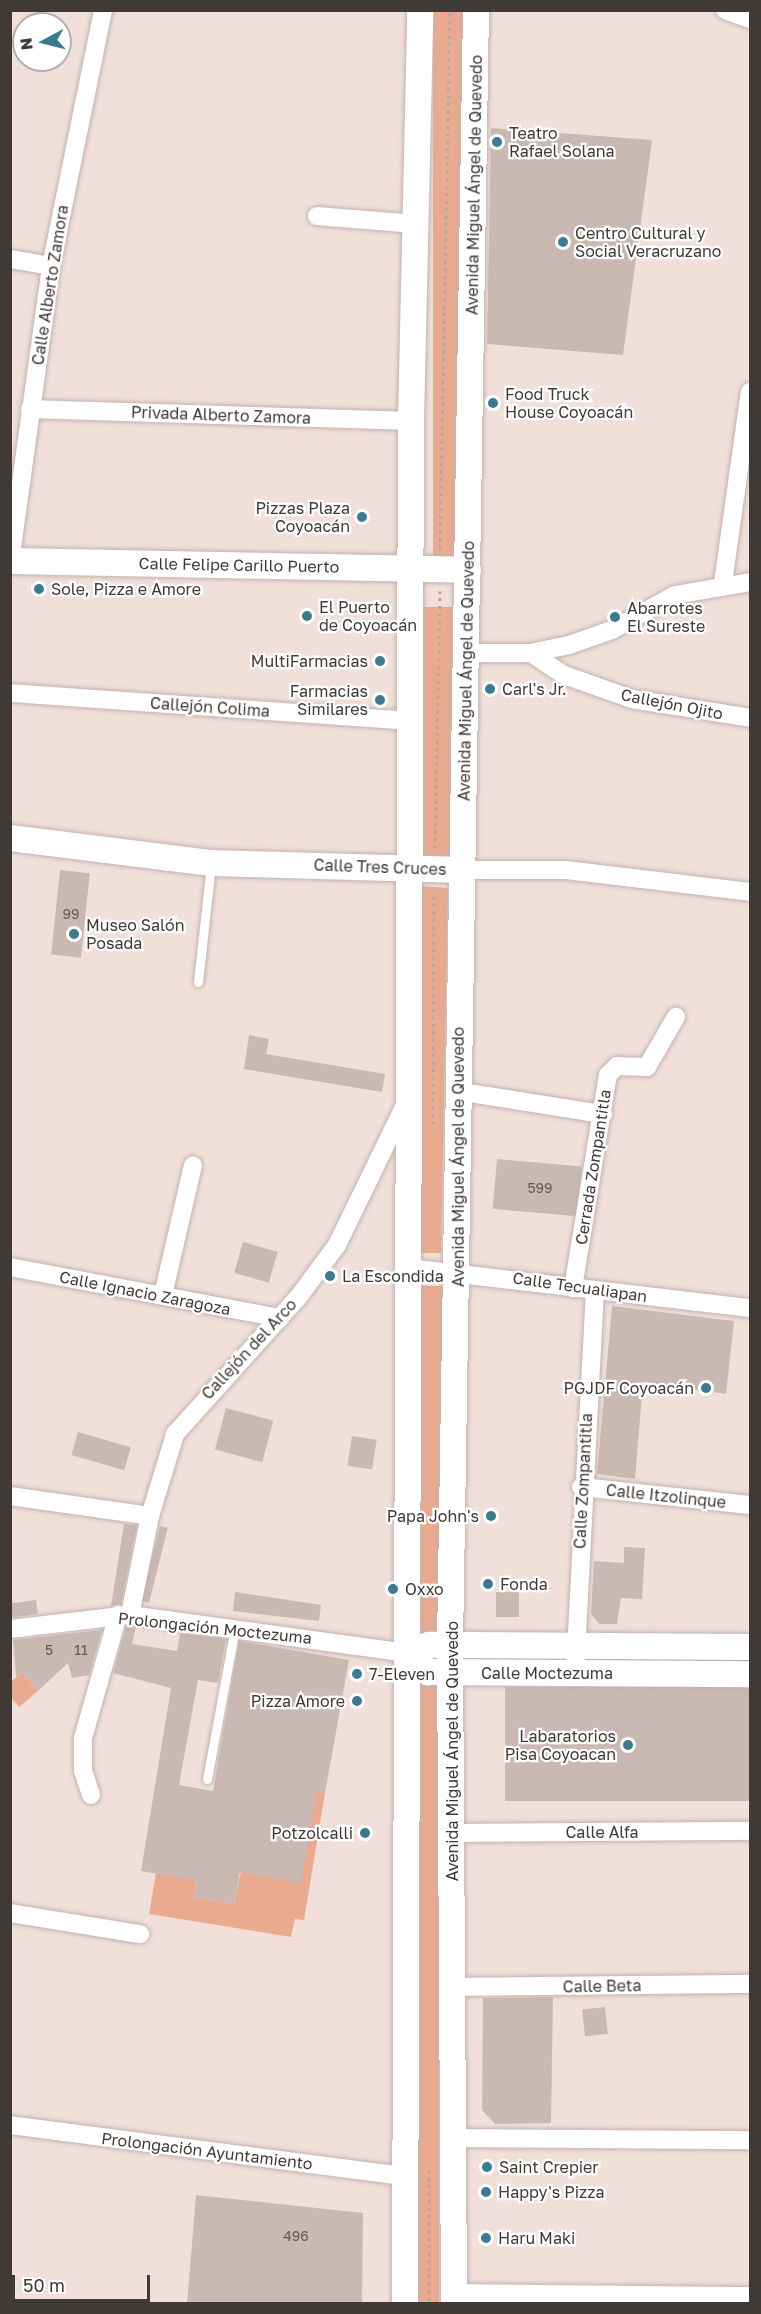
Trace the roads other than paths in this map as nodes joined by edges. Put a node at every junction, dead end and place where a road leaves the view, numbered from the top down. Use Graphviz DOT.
graph roads {
  1 [pos="103,10"];
  2 [pos="420,10"];
  3 [pos="476,10"];
  4 [pos="725,10"];
  5 [pos="750,19"];
  6 [pos="316,216"];
  7 [pos="416,224"];
  8 [pos="10,259"];
  9 [pos="51,266"];
  10 [pos="750,392"];
  11 [pos="30,409"];
  12 [pos="411,421"];
  13 [pos="11,561"];
  14 [pos="411,568"];
  15 [pos="468,570"];
  16 [pos="750,582"];
  17 [pos="723,583"];
  18 [pos="466,653"];
  19 [pos="531,653"];
  20 [pos="10,693"];
  21 [pos="750,718"];
  22 [pos="410,721"];
  23 [pos="10,838"];
  24 [pos="211,863"];
  25 [pos="409,867"];
  26 [pos="463,870"];
  27 [pos="750,892"];
  28 [pos="198,982"];
  29 [pos="676,1017"];
  30 [pos="457,1091"];
  31 [pos="408,1098"];
  32 [pos="603,1114"];
  33 [pos="193,1165"];
  34 [pos="10,1267"];
  35 [pos="409,1268"];
  36 [pos="459,1270"];
  37 [pos="573,1288"];
  38 [pos="595,1291"];
  39 [pos="163,1295"];
  40 [pos="750,1308"];
  41 [pos="280,1318"];
  42 [pos="581,1487"];
  43 [pos="10,1496"];
  44 [pos="750,1505"];
  45 [pos="150,1516"];
  46 [pos="124,1615"];
  47 [pos="236,1627"];
  48 [pos="14,1628"];
  49 [pos="450,1645"];
  50 [pos="576,1645"];
  51 [pos="750,1647"];
  52 [pos="408,1653"];
  53 [pos="575,1672"];
  54 [pos="450,1673"];
  55 [pos="750,1674"];
  56 [pos="207,1779"];
  57 [pos="91,1795"];
  58 [pos="750,1831"];
  59 [pos="453,1833"];
  60 [pos="10,1913"];
  61 [pos="140,1934"];
  62 [pos="750,1984"];
  63 [pos="453,1987"];
  64 [pos="10,2125"];
  65 [pos="454,2138"];
  66 [pos="750,2140"];
  67 [pos="404,2176"];
  68 [pos="750,2296"];
  69 [pos="454,2298"];
  70 [pos="405,2304"];
  1 -- 9 [label="street, Calle Alberto Zamora"];
  2 -- 7 [label="main road"];
  3 -- 15 [label="main road, Avenida Miguel Ángel de Quevedo"];
  4 -- 5 [label="street"];
  6 -- 7 [label="street"];
  7 -- 12 [label="main road"];
  8 -- 9 [label="street"];
  9 -- 11 [label="street, Calle Alberto Zamora"];
  10 -- 17 [label="street"];
  11 -- 12 [label="street, Privada Alberto Zamora"];
  11 -- 13 [label="street, Calle Alberto Zamora"];
  12 -- 14 [label="main road"];
  13 -- 14 [label="main road, Calle Felipe Carillo Puerto"];
  14 -- 15 [label="main road, Calle Felipe Carillo Puerto"];
  14 -- 22 [label="main road"];
  15 -- 18 [label="main road, Avenida Miguel Ángel de Quevedo"];
  16 -- 17 [label="street"];
  17 -- 19 [label="street"];
  18 -- 19 [label="street"];
  18 -- 26 [label="main road, Avenida Miguel Ángel de Quevedo"];
  19 -- 21 [label="street, Callejón Ojito"];
  20 -- 22 [label="street, Callejón Colima"];
  22 -- 25 [label="main road"];
  23 -- 24 [label="main road, Calle Tres Cruces"];
  24 -- 25 [label="main road, Calle Tres Cruces"];
  24 -- 28 [label="lane"];
  25 -- 26 [label="main road, Calle Tres Cruces"];
  25 -- 31 [label="main road"];
  26 -- 27 [label="street, Calle Tres Cruces"];
  26 -- 30 [label="main road, Avenida Miguel Ángel de Quevedo"];
  29 -- 32 [label="street, Cerrada Zompantitla"];
  30 -- 32 [label="street"];
  30 -- 36 [label="main road, Avenida Miguel Ángel de Quevedo"];
  31 -- 35 [label="main road"];
  31 -- 41 [label="street, Callejón del Arco"];
  32 -- 37 [label="street, Cerrada Zompantitla"];
  33 -- 39 [label="street"];
  34 -- 39 [label="street, Calle Ignacio Zaragoza"];
  35 -- 36 [label="street, Calle Tecualiapan"];
  35 -- 52 [label="main road"];
  36 -- 37 [label="street, Calle Tecualiapan"];
  36 -- 49 [label="main road, Avenida Miguel Ángel de Quevedo"];
  37 -- 38 [label="street, Calle Tecualiapan"];
  38 -- 40 [label="street, Calle Tecualiapan"];
  38 -- 42 [label="street, Calle Zompantitla"];
  39 -- 41 [label="street, Calle Ignacio Zaragoza"];
  41 -- 45 [label="street, Callejón del Arco"];
  42 -- 44 [label="street, Calle Itzolinque"];
  42 -- 50 [label="street, Calle Zompantitla"];
  43 -- 45 [label="street"];
  45 -- 46 [label="street, Callejón del Arco"];
  46 -- 47 [label="street, Prolongación Moctezuma"];
  46 -- 48 [label="street, Prolongación Moctezuma"];
  46 -- 57 [label="street, Callejón del Arco"];
  47 -- 52 [label="street, Prolongación Moctezuma"];
  47 -- 56 [label="lane"];
  49 -- 50 [label="main road, Calle Moctezuma"];
  49 -- 52 [label="main road, Calle Moctezuma"];
  49 -- 54 [label="main road, Avenida Miguel Ángel de Quevedo"];
  50 -- 51 [label="main road, Calle Moctezuma"];
  50 -- 53 [label="street, Calle Zompantitla"];
  52 -- 54 [label="main road, Calle Moctezuma"];
  52 -- 67 [label="main road"];
  53 -- 54 [label="main road, Calle Moctezuma"];
  53 -- 55 [label="main road, Calle Moctezuma"];
  54 -- 59 [label="main road, Avenida Miguel Ángel de Quevedo"];
  58 -- 59 [label="street, Calle Alfa"];
  59 -- 63 [label="main road, Avenida Miguel Ángel de Quevedo"];
  60 -- 61 [label="street"];
  62 -- 63 [label="street, Calle Beta"];
  63 -- 65 [label="main road, Avenida Miguel Ángel de Quevedo"];
  64 -- 67 [label="street, Prolongación Ayuntamiento"];
  65 -- 66 [label="street"];
  65 -- 69 [label="main road, Avenida Miguel Ángel de Quevedo"];
  67 -- 70 [label="main road"];
  68 -- 69 [label="street"];
}
